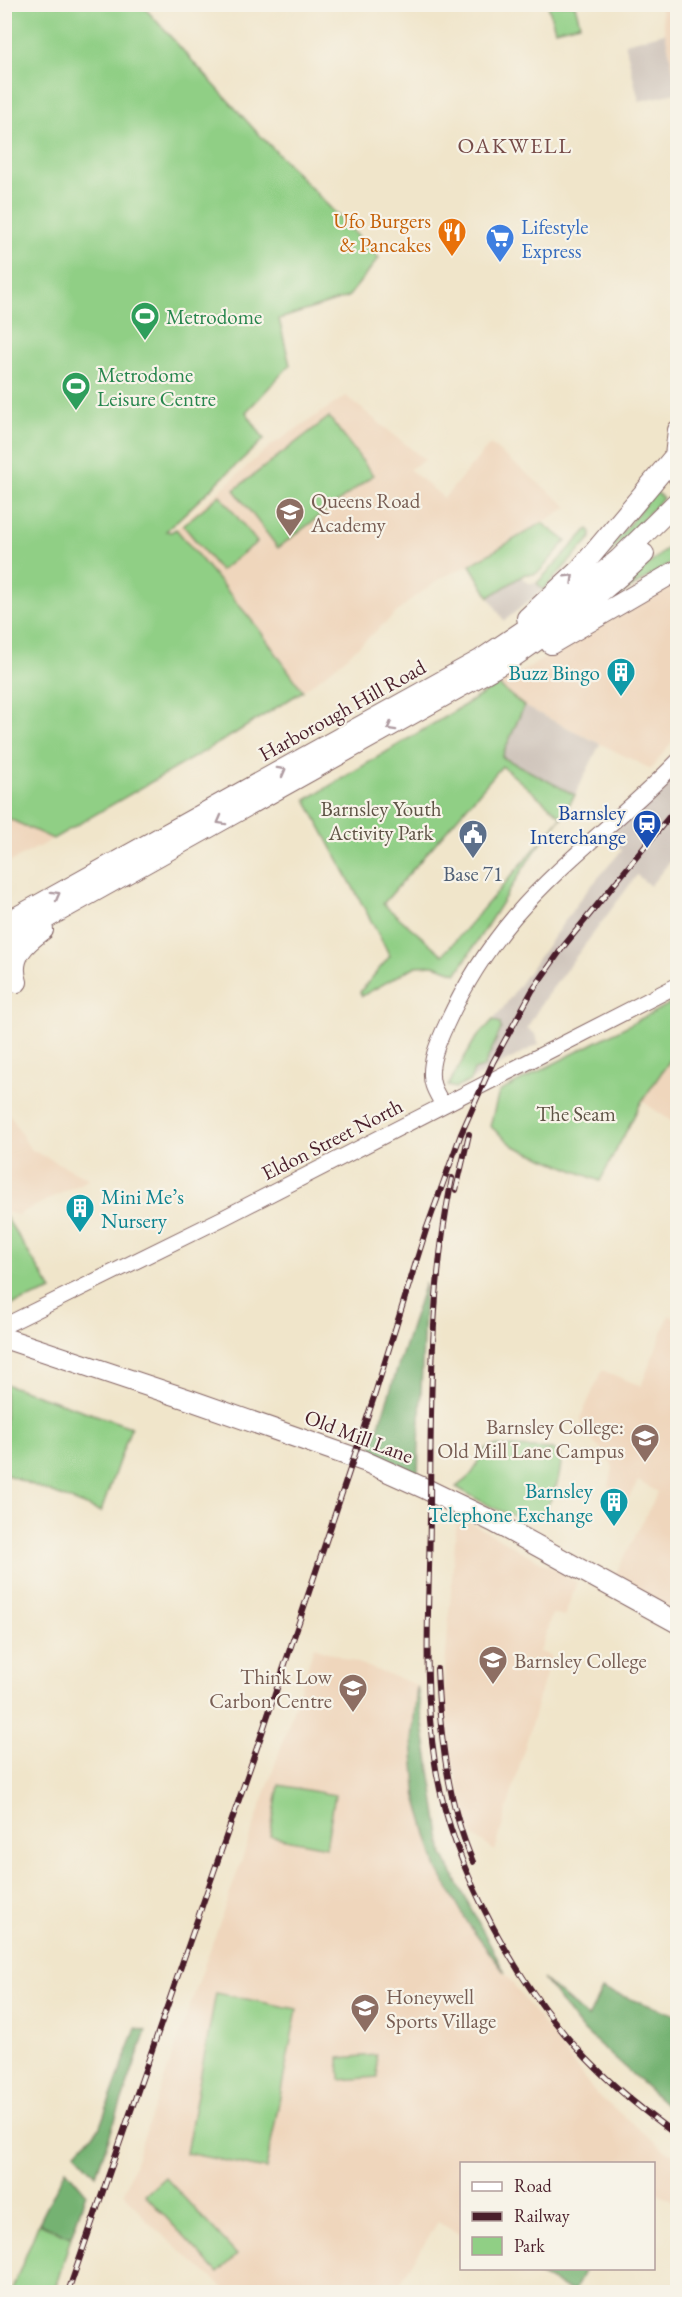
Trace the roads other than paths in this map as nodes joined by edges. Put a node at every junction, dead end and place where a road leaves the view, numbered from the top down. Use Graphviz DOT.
graph roads {
  1 [pos="678,430"];
  2 [pos="674,465"];
  3 [pos="678,501"];
  4 [pos="678,520"];
  5 [pos="657,532"];
  6 [pos="675,574"];
  7 [pos="512,658"];
  8 [pos="480,660"];
  9 [pos="678,761"];
  10 [pos="91,894"];
  11 [pos="4,924"];
  12 [pos="4,942"];
  13 [pos="4,974"];
  14 [pos="678,985"];
  15 [pos="443,1105"];
  16 [pos="4,1326"];
  17 [pos="4,1338"];
  18 [pos="678,1623"];
  1 -- 2 [label="highway"];
  8 -- 2 [label="highway, one-way"];
  3 -- 5 [label="highway, Harborough Hill Road"];
  4 -- 5 [label="highway, Harborough Hill Road"];
  5 -- 7 [label="highway, Harborough Hill Road"];
  5 -- 8 [label="highway, Harborough Hill Road"];
  6 -- 7 [label="highway"];
  7 -- 10 [label="highway, Harborough Hill Road, one-way"];
  11 -- 8 [label="highway, Harborough Hill Road, one-way"];
  9 -- 15 [label="street"];
  10 -- 12 [label="highway, Harborough Hill Road"];
  10 -- 13 [label="highway"];
  14 -- 15 [label="street, Eldon Street North"];
  15 -- 16 [label="street, Eldon Street North"];
  17 -- 18 [label="highway, Old Mill Lane"];
}
